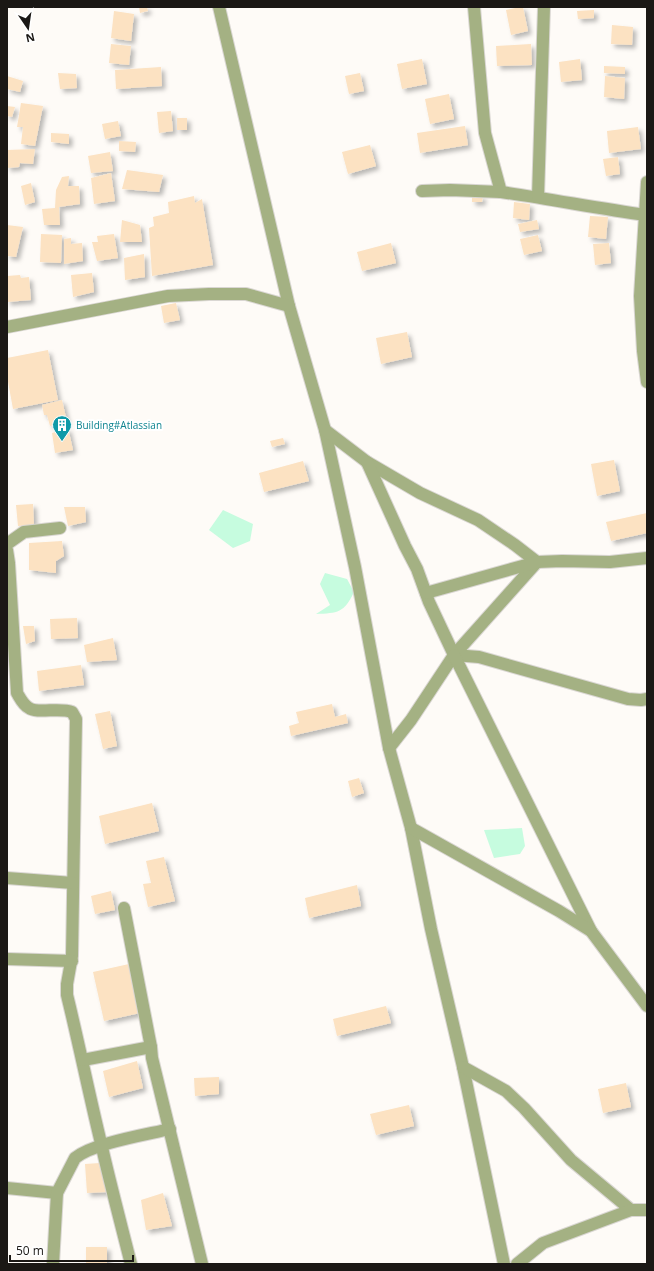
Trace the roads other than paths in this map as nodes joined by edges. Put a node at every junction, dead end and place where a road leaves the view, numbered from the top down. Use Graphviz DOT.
graph roads {
  1 [pos="219,7"];
  2 [pos="474,7"];
  3 [pos="544,7"];
  4 [pos="647,182"];
  5 [pos="422,191"];
  6 [pos="501,192"];
  7 [pos="538,197"];
  8 [pos="645,215"];
  9 [pos="289,306"];
  10 [pos="644,316"];
  11 [pos="7,327"];
  12 [pos="647,382"];
  13 [pos="325,430"];
  14 [pos="367,462"];
  15 [pos="60,528"];
  16 [pos="7,544"];
  17 [pos="7,550"];
  18 [pos="647,558"];
  19 [pos="537,562"];
  20 [pos="426,593"];
  21 [pos="454,655"];
  22 [pos="647,699"];
  23 [pos="390,748"];
  24 [pos="411,828"];
  25 [pos="7,878"];
  26 [pos="73,883"];
  27 [pos="124,908"];
  28 [pos="591,931"];
  29 [pos="7,959"];
  30 [pos="72,961"];
  31 [pos="647,1006"];
  32 [pos="151,1047"];
  33 [pos="83,1060"];
  34 [pos="463,1067"];
  35 [pos="170,1129"];
  36 [pos="101,1145"];
  37 [pos="7,1188"];
  38 [pos="57,1193"];
  39 [pos="631,1210"];
  40 [pos="647,1210"];
  41 [pos="52,1264"];
  42 [pos="132,1264"];
  43 [pos="202,1264"];
  44 [pos="504,1264"];
  45 [pos="517,1264"];
  1 -- 9 [label="street"];
  2 -- 6 [label="street"];
  3 -- 7 [label="street"];
  4 -- 8 [label="street"];
  5 -- 6 [label="street"];
  6 -- 7 [label="street"];
  7 -- 8 [label="street"];
  8 -- 10 [label="street"];
  9 -- 11 [label="street"];
  9 -- 13 [label="street"];
  10 -- 12 [label="street"];
  13 -- 14 [label="street"];
  13 -- 23 [label="street"];
  14 -- 19 [label="street"];
  14 -- 20 [label="street"];
  15 -- 16 [label="street"];
  17 -- 26 [label="street"];
  18 -- 19 [label="street"];
  19 -- 20 [label="street"];
  19 -- 21 [label="street"];
  20 -- 21 [label="street"];
  21 -- 22 [label="street"];
  21 -- 23 [label="street"];
  21 -- 28 [label="street"];
  23 -- 24 [label="street"];
  24 -- 28 [label="street"];
  24 -- 34 [label="street"];
  25 -- 26 [label="street"];
  26 -- 30 [label="street"];
  27 -- 32 [label="street"];
  28 -- 31 [label="street"];
  29 -- 30 [label="street"];
  30 -- 33 [label="street"];
  32 -- 33 [label="street"];
  32 -- 35 [label="street"];
  33 -- 36 [label="street"];
  34 -- 39 [label="street"];
  34 -- 44 [label="street"];
  35 -- 36 [label="street"];
  35 -- 43 [label="street"];
  36 -- 38 [label="street"];
  36 -- 42 [label="street"];
  37 -- 38 [label="street"];
  38 -- 41 [label="street"];
  39 -- 40 [label="street"];
  39 -- 45 [label="street"];
}
